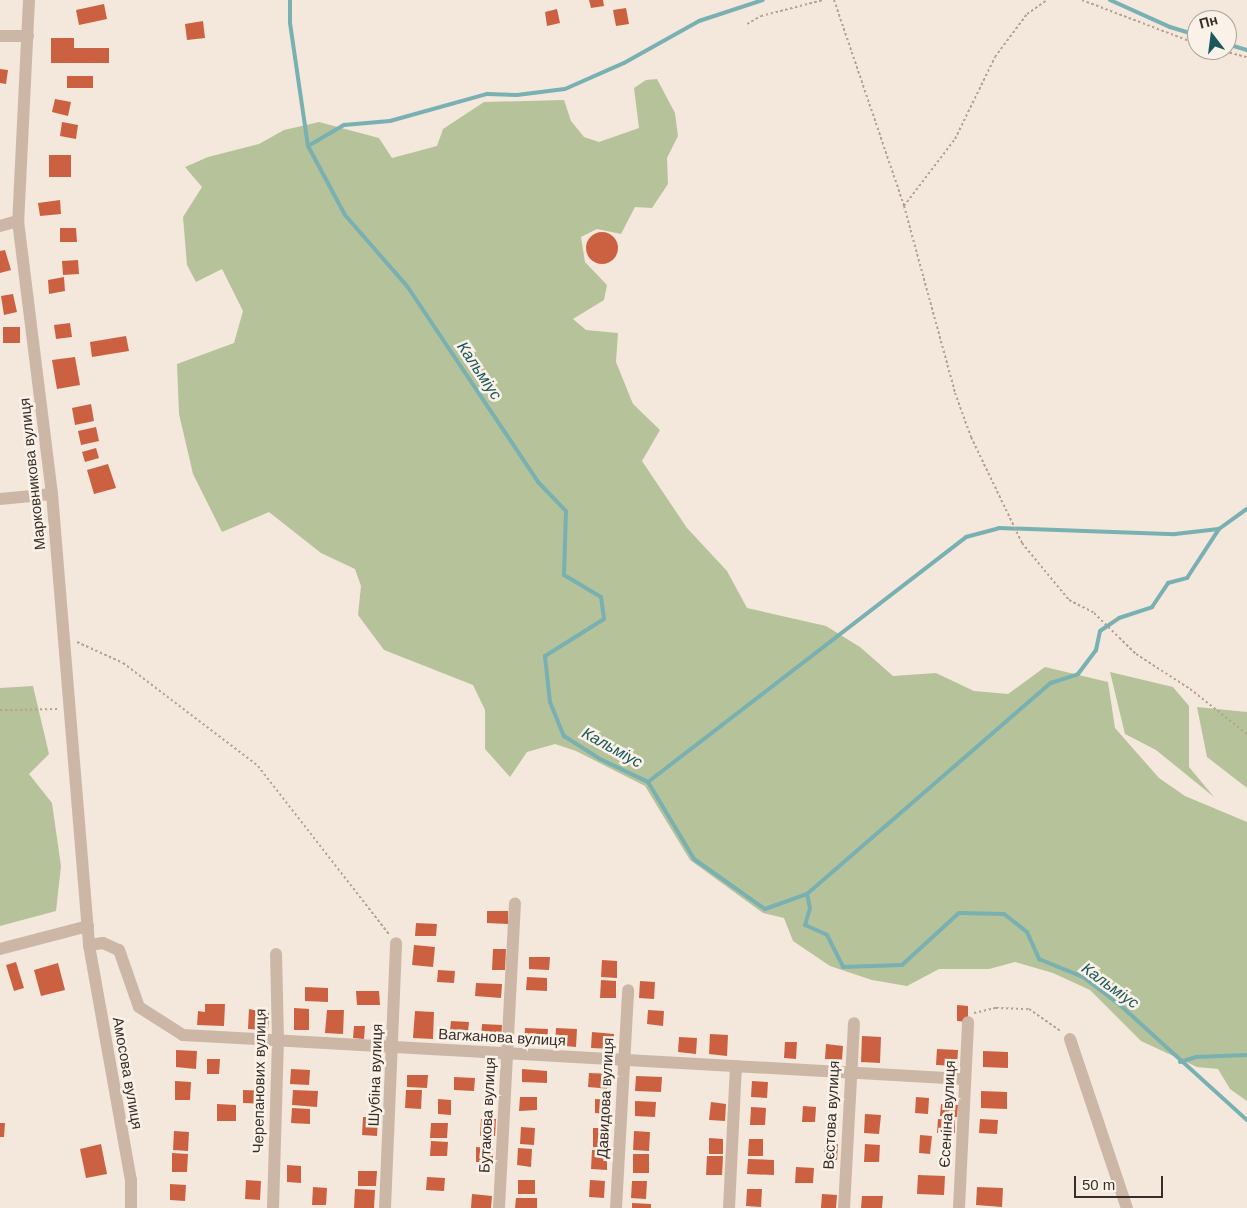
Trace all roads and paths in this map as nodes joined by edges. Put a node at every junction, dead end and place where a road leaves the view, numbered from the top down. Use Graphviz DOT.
graph roads {
  1 [pos="29,0"];
  2 [pos="823,0"];
  3 [pos="834,0"];
  4 [pos="1047,0"];
  5 [pos="1082,0"];
  6 [pos="747,24"];
  7 [pos="0,36"];
  8 [pos="28,36"];
  9 [pos="1187,40"];
  10 [pos="904,206"];
  11 [pos="18,221"];
  12 [pos="0,226"];
  13 [pos="52,494"];
  14 [pos="0,499"];
  15 [pos="64,636"];
  16 [pos="0,710"];
  17 [pos="70,710"];
  18 [pos="1247,734"];
  19 [pos="515,903"];
  20 [pos="88,926"];
  21 [pos="396,944"];
  22 [pos="89,945"];
  23 [pos="0,948"];
  24 [pos="276,954"];
  25 [pos="628,990"];
  26 [pos="968,1022"];
  27 [pos="854,1023"];
  28 [pos="1070,1039"];
  29 [pos="278,1041"];
  30 [pos="392,1047"];
  31 [pos="506,1054"];
  32 [pos="622,1060"];
  33 [pos="736,1066"];
  34 [pos="848,1072"];
  35 [pos="964,1078"];
  36 [pos="131,1208"];
  37 [pos="273,1208"];
  38 [pos="385,1208"];
  39 [pos="499,1208"];
  40 [pos="616,1208"];
  41 [pos="729,1208"];
  42 [pos="844,1208"];
  43 [pos="958,1208"];
  44 [pos="1127,1208"];
  1 -- 8 [label="street, Марковникова вулиця"];
  2 -- 6 [label="path"];
  3 -- 10 [label="path"];
  4 -- 10 [label="path"];
  5 -- 9 [label="path"];
  7 -- 8 [label="street"];
  8 -- 11 [label="street, Марковникова вулиця"];
  10 -- 18 [label="path"];
  11 -- 12 [label="street"];
  11 -- 13 [label="street, Марковникова вулиця"];
  13 -- 14 [label="street"];
  13 -- 15 [label="street, Марковникова вулиця"];
  15 -- 17 [label="street, Марковникова вулиця"];
  15 -- 21 [label="path"];
  16 -- 17 [label="path"];
  17 -- 20 [label="street, Марковникова вулиця"];
  19 -- 31 [label="street, Бутакова вулиця"];
  20 -- 22 [label="street, Марковникова вулиця"];
  20 -- 23 [label="street"];
  21 -- 30 [label="street, Шубіна вулиця"];
  22 -- 29 [label="street, Вагжанова вулиця"];
  22 -- 36 [label="street, Амосова вулиця"];
  24 -- 29 [label="street, Черепанових вулиця"];
  25 -- 32 [label="street, Давидова вулиця"];
  26 -- 28 [label="path"];
  26 -- 35 [label="street, Єсеніна вулиця"];
  27 -- 34 [label="street, Вєстова вулиця"];
  28 -- 44 [label="street"];
  29 -- 30 [label="street, Вагжанова вулиця"];
  29 -- 37 [label="street, Черепанових вулиця"];
  30 -- 31 [label="street, Вагжанова вулиця"];
  30 -- 38 [label="street, Шубіна вулиця"];
  31 -- 32 [label="street, Вагжанова вулиця"];
  31 -- 39 [label="street, Бутакова вулиця"];
  32 -- 33 [label="street, Вагжанова вулиця"];
  32 -- 40 [label="street, Давидова вулиця"];
  33 -- 34 [label="street, Вагжанова вулиця"];
  33 -- 41 [label="street"];
  34 -- 35 [label="street, Вагжанова вулиця"];
  34 -- 42 [label="street, Вєстова вулиця"];
  35 -- 43 [label="street, Єсеніна вулиця"];
}
